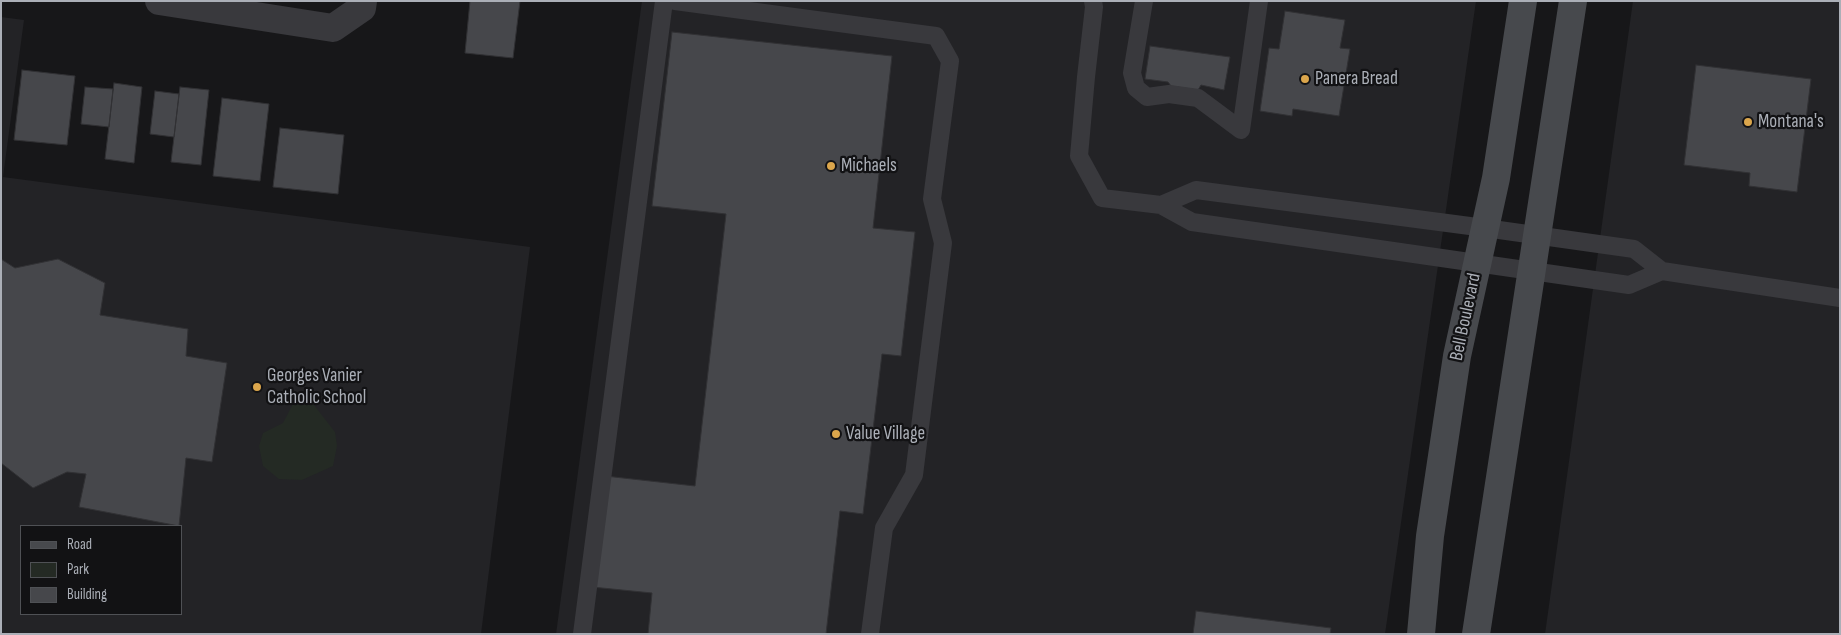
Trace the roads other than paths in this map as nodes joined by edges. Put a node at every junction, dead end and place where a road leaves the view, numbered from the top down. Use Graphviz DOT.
graph roads {
  1 [pos="159,1"];
  2 [pos="363,1"];
  3 [pos="664,1"];
  4 [pos="675,1"];
  5 [pos="1092,1"];
  6 [pos="1144,1"];
  7 [pos="1259,1"];
  8 [pos="1523,1"];
  9 [pos="1573,1"];
  10 [pos="1160,205"];
  11 [pos="1486,228"];
  12 [pos="1537,235"];
  13 [pos="1477,264"];
  14 [pos="1662,271"];
  15 [pos="1531,272"];
  16 [pos="1840,298"];
  17 [pos="582,634"];
  18 [pos="870,634"];
  19 [pos="1421,634"];
  20 [pos="1476,634"];
  1 -- 2 [label="street"];
  3 -- 17 [label="lane"];
  4 -- 18 [label="lane"];
  5 -- 10 [label="lane"];
  6 -- 7 [label="lane"];
  8 -- 11 [label="main road, Bell Boulevard"];
  9 -- 12 [label="main road"];
  10 -- 11 [label="lane"];
  10 -- 13 [label="lane"];
  11 -- 12 [label="lane"];
  11 -- 13 [label="main road, Bell Boulevard"];
  12 -- 14 [label="lane"];
  12 -- 15 [label="main road"];
  13 -- 15 [label="lane"];
  13 -- 19 [label="main road, Bell Boulevard"];
  14 -- 15 [label="lane"];
  14 -- 16 [label="lane"];
  15 -- 20 [label="main road"];
}
